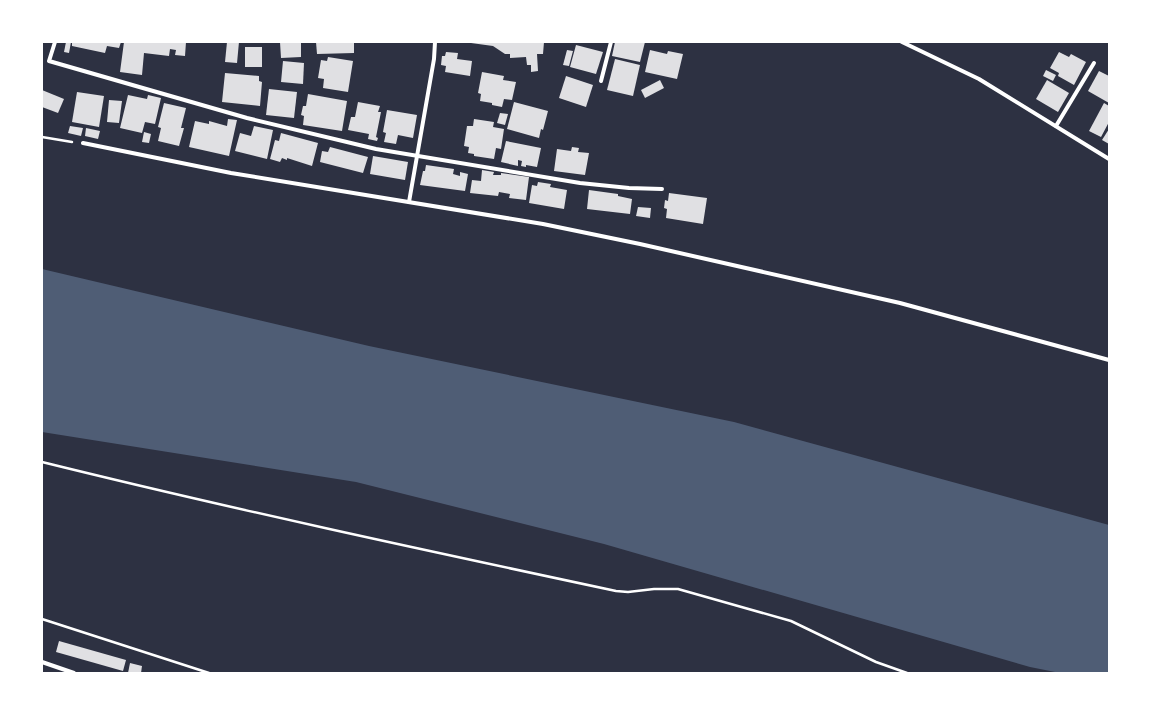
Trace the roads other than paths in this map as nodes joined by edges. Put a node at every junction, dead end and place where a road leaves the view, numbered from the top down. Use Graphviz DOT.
graph roads {
  1 [pos="55,42"];
  2 [pos="435,42"];
  3 [pos="610,42"];
  4 [pos="903,42"];
  5 [pos="1094,63"];
  6 [pos="601,81"];
  7 [pos="1056,126"];
  8 [pos="83,144"];
  9 [pos="418,156"];
  10 [pos="1109,159"];
  11 [pos="662,189"];
  12 [pos="409,202"];
  13 [pos="1109,360"];
  14 [pos="42,662"];
  15 [pos="74,673"];
  1 -- 9 [label="street"];
  2 -- 9 [label="street"];
  3 -- 6 [label="street"];
  4 -- 7 [label="street"];
  5 -- 7 [label="street"];
  7 -- 10 [label="street"];
  8 -- 12 [label="street"];
  9 -- 11 [label="street"];
  9 -- 12 [label="street"];
  12 -- 13 [label="street"];
  14 -- 15 [label="street"];
}
